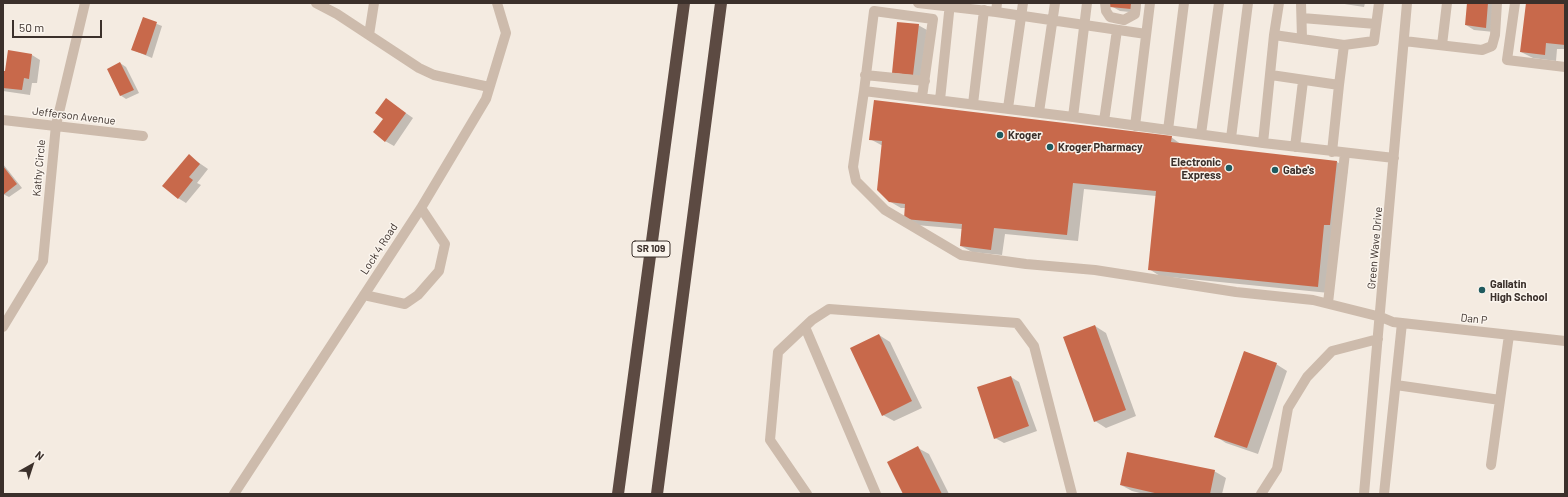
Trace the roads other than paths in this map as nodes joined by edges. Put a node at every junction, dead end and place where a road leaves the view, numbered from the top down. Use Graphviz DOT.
graph roads {
  1 [pos="85,3"];
  2 [pos="316,3"];
  3 [pos="374,3"];
  4 [pos="497,3"];
  5 [pos="684,3"];
  6 [pos="721,3"];
  7 [pos="918,3"];
  8 [pos="1023,3"];
  9 [pos="1055,3"];
  10 [pos="1087,3"];
  11 [pos="1105,3"];
  12 [pos="1136,3"];
  13 [pos="1150,3"];
  14 [pos="1184,3"];
  15 [pos="1219,3"];
  16 [pos="1248,3"];
  17 [pos="1279,3"];
  18 [pos="1301,3"];
  19 [pos="1379,3"];
  20 [pos="1407,3"];
  21 [pos="1446,3"];
  22 [pos="1497,3"];
  23 [pos="1515,3"];
  24 [pos="949,4"];
  25 [pos="996,7"];
  26 [pos="890,8"];
  27 [pos="984,10"];
  28 [pos="1021,15"];
  29 [pos="1302,18"];
  30 [pos="1052,20"];
  31 [pos="1376,24"];
  32 [pos="1084,25"];
  33 [pos="1117,30"];
  34 [pos="1146,34"];
  35 [pos="369,35"];
  36 [pos="1274,35"];
  37 [pos="1302,38"];
  38 [pos="1404,41"];
  39 [pos="930,42"];
  40 [pos="945,44"];
  41 [pos="1344,45"];
  42 [pos="1442,45"];
  43 [pos="1565,67"];
  44 [pos="865,75"];
  45 [pos="1271,75"];
  46 [pos="925,81"];
  47 [pos="1303,81"];
  48 [pos="1339,85"];
  49 [pos="489,87"];
  50 [pos="864,91"];
  51 [pos="922,97"];
  52 [pos="940,100"];
  53 [pos="973,104"];
  54 [pos="1008,108"];
  55 [pos="1039,112"];
  56 [pos="1073,117"];
  57 [pos="3,120"];
  58 [pos="1104,121"];
  59 [pos="56,125"];
  60 [pos="1135,126"];
  61 [pos="1168,130"];
  62 [pos="1201,134"];
  63 [pos="143,136"];
  64 [pos="1231,138"];
  65 [pos="1263,143"];
  66 [pos="1295,147"];
  67 [pos="1332,152"];
  68 [pos="1345,153"];
  69 [pos="1394,158"];
  70 [pos="421,208"];
  71 [pos="364,295"];
  72 [pos="1328,303"];
  73 [pos="1381,317"];
  74 [pos="1397,323"];
  75 [pos="3,327"];
  76 [pos="805,327"];
  77 [pos="1509,335"];
  78 [pos="1378,339"];
  79 [pos="1565,341"];
  80 [pos="1396,386"];
  81 [pos="1500,400"];
  82 [pos="1491,466"];
  83 [pos="234,494"];
  84 [pos="618,494"];
  85 [pos="657,494"];
  86 [pos="807,494"];
  87 [pos="876,494"];
  88 [pos="1072,494"];
  89 [pos="1261,494"];
  90 [pos="1364,494"];
  91 [pos="1384,494"];
  1 -- 59 [label="street, Kathy Circle"];
  2 -- 35 [label="street"];
  3 -- 35 [label="street"];
  4 -- 49 [label="street, Lock 4 Road"];
  5 -- 84 [label="highway, SR 109"];
  6 -- 85 [label="highway"];
  7 -- 24 [label="street"];
  8 -- 28 [label="street"];
  9 -- 30 [label="street"];
  10 -- 32 [label="street"];
  11 -- 12 [label="street"];
  13 -- 34 [label="street"];
  14 -- 61 [label="street"];
  15 -- 62 [label="street"];
  16 -- 64 [label="street"];
  17 -- 36 [label="street"];
  18 -- 29 [label="street"];
  19 -- 31 [label="street"];
  20 -- 38 [label="street, Green Wave Drive"];
  21 -- 42 [label="street"];
  22 -- 42 [label="street"];
  23 -- 43 [label="street"];
  24 -- 27 [label="street"];
  24 -- 40 [label="street"];
  25 -- 27 [label="street"];
  25 -- 28 [label="street"];
  26 -- 39 [label="street"];
  26 -- 44 [label="street, Dan P"];
  27 -- 53 [label="street"];
  28 -- 30 [label="street"];
  28 -- 54 [label="street"];
  29 -- 31 [label="street"];
  29 -- 37 [label="street"];
  30 -- 32 [label="street"];
  30 -- 55 [label="street"];
  31 -- 41 [label="street"];
  32 -- 33 [label="street"];
  32 -- 56 [label="street"];
  33 -- 34 [label="street"];
  33 -- 58 [label="street"];
  34 -- 60 [label="street"];
  35 -- 49 [label="street"];
  36 -- 37 [label="street"];
  36 -- 45 [label="street"];
  37 -- 41 [label="street"];
  38 -- 42 [label="street"];
  38 -- 69 [label="street, Green Wave Drive"];
  39 -- 40 [label="street"];
  39 -- 46 [label="street"];
  40 -- 52 [label="street"];
  41 -- 48 [label="street"];
  44 -- 46 [label="street"];
  44 -- 50 [label="street, Dan P"];
  45 -- 47 [label="street"];
  45 -- 65 [label="street"];
  46 -- 51 [label="street"];
  47 -- 48 [label="street"];
  47 -- 66 [label="street"];
  48 -- 67 [label="street"];
  49 -- 70 [label="street, Lock 4 Road"];
  50 -- 51 [label="street"];
  50 -- 72 [label="street, Dan P"];
  51 -- 52 [label="street"];
  52 -- 53 [label="street"];
  53 -- 54 [label="street"];
  54 -- 55 [label="street"];
  55 -- 56 [label="street"];
  56 -- 58 [label="street"];
  57 -- 59 [label="street, Jefferson Avenue"];
  58 -- 60 [label="street"];
  59 -- 63 [label="street, Jefferson Avenue"];
  59 -- 75 [label="street, Kathy Circle"];
  60 -- 61 [label="street"];
  61 -- 62 [label="street"];
  62 -- 64 [label="street"];
  64 -- 65 [label="street"];
  65 -- 66 [label="street"];
  66 -- 67 [label="street"];
  67 -- 68 [label="street"];
  68 -- 69 [label="street"];
  68 -- 72 [label="street"];
  69 -- 73 [label="street, Green Wave Drive"];
  70 -- 71 [label="street, Lock 4 Road"];
  70 -- 71 [label="street"];
  71 -- 83 [label="street, Lock 4 Road"];
  72 -- 73 [label="street, Dan P"];
  73 -- 74 [label="street, Dan P"];
  73 -- 78 [label="street, Green Wave Drive"];
  74 -- 77 [label="street, Dan P"];
  74 -- 80 [label="street"];
  76 -- 86 [label="street"];
  76 -- 87 [label="street"];
  76 -- 88 [label="street"];
  77 -- 79 [label="street, Dan P"];
  77 -- 81 [label="street"];
  78 -- 89 [label="street"];
  78 -- 90 [label="street, Green Wave Drive"];
  80 -- 81 [label="street"];
  80 -- 91 [label="street"];
  81 -- 82 [label="street"];
}
